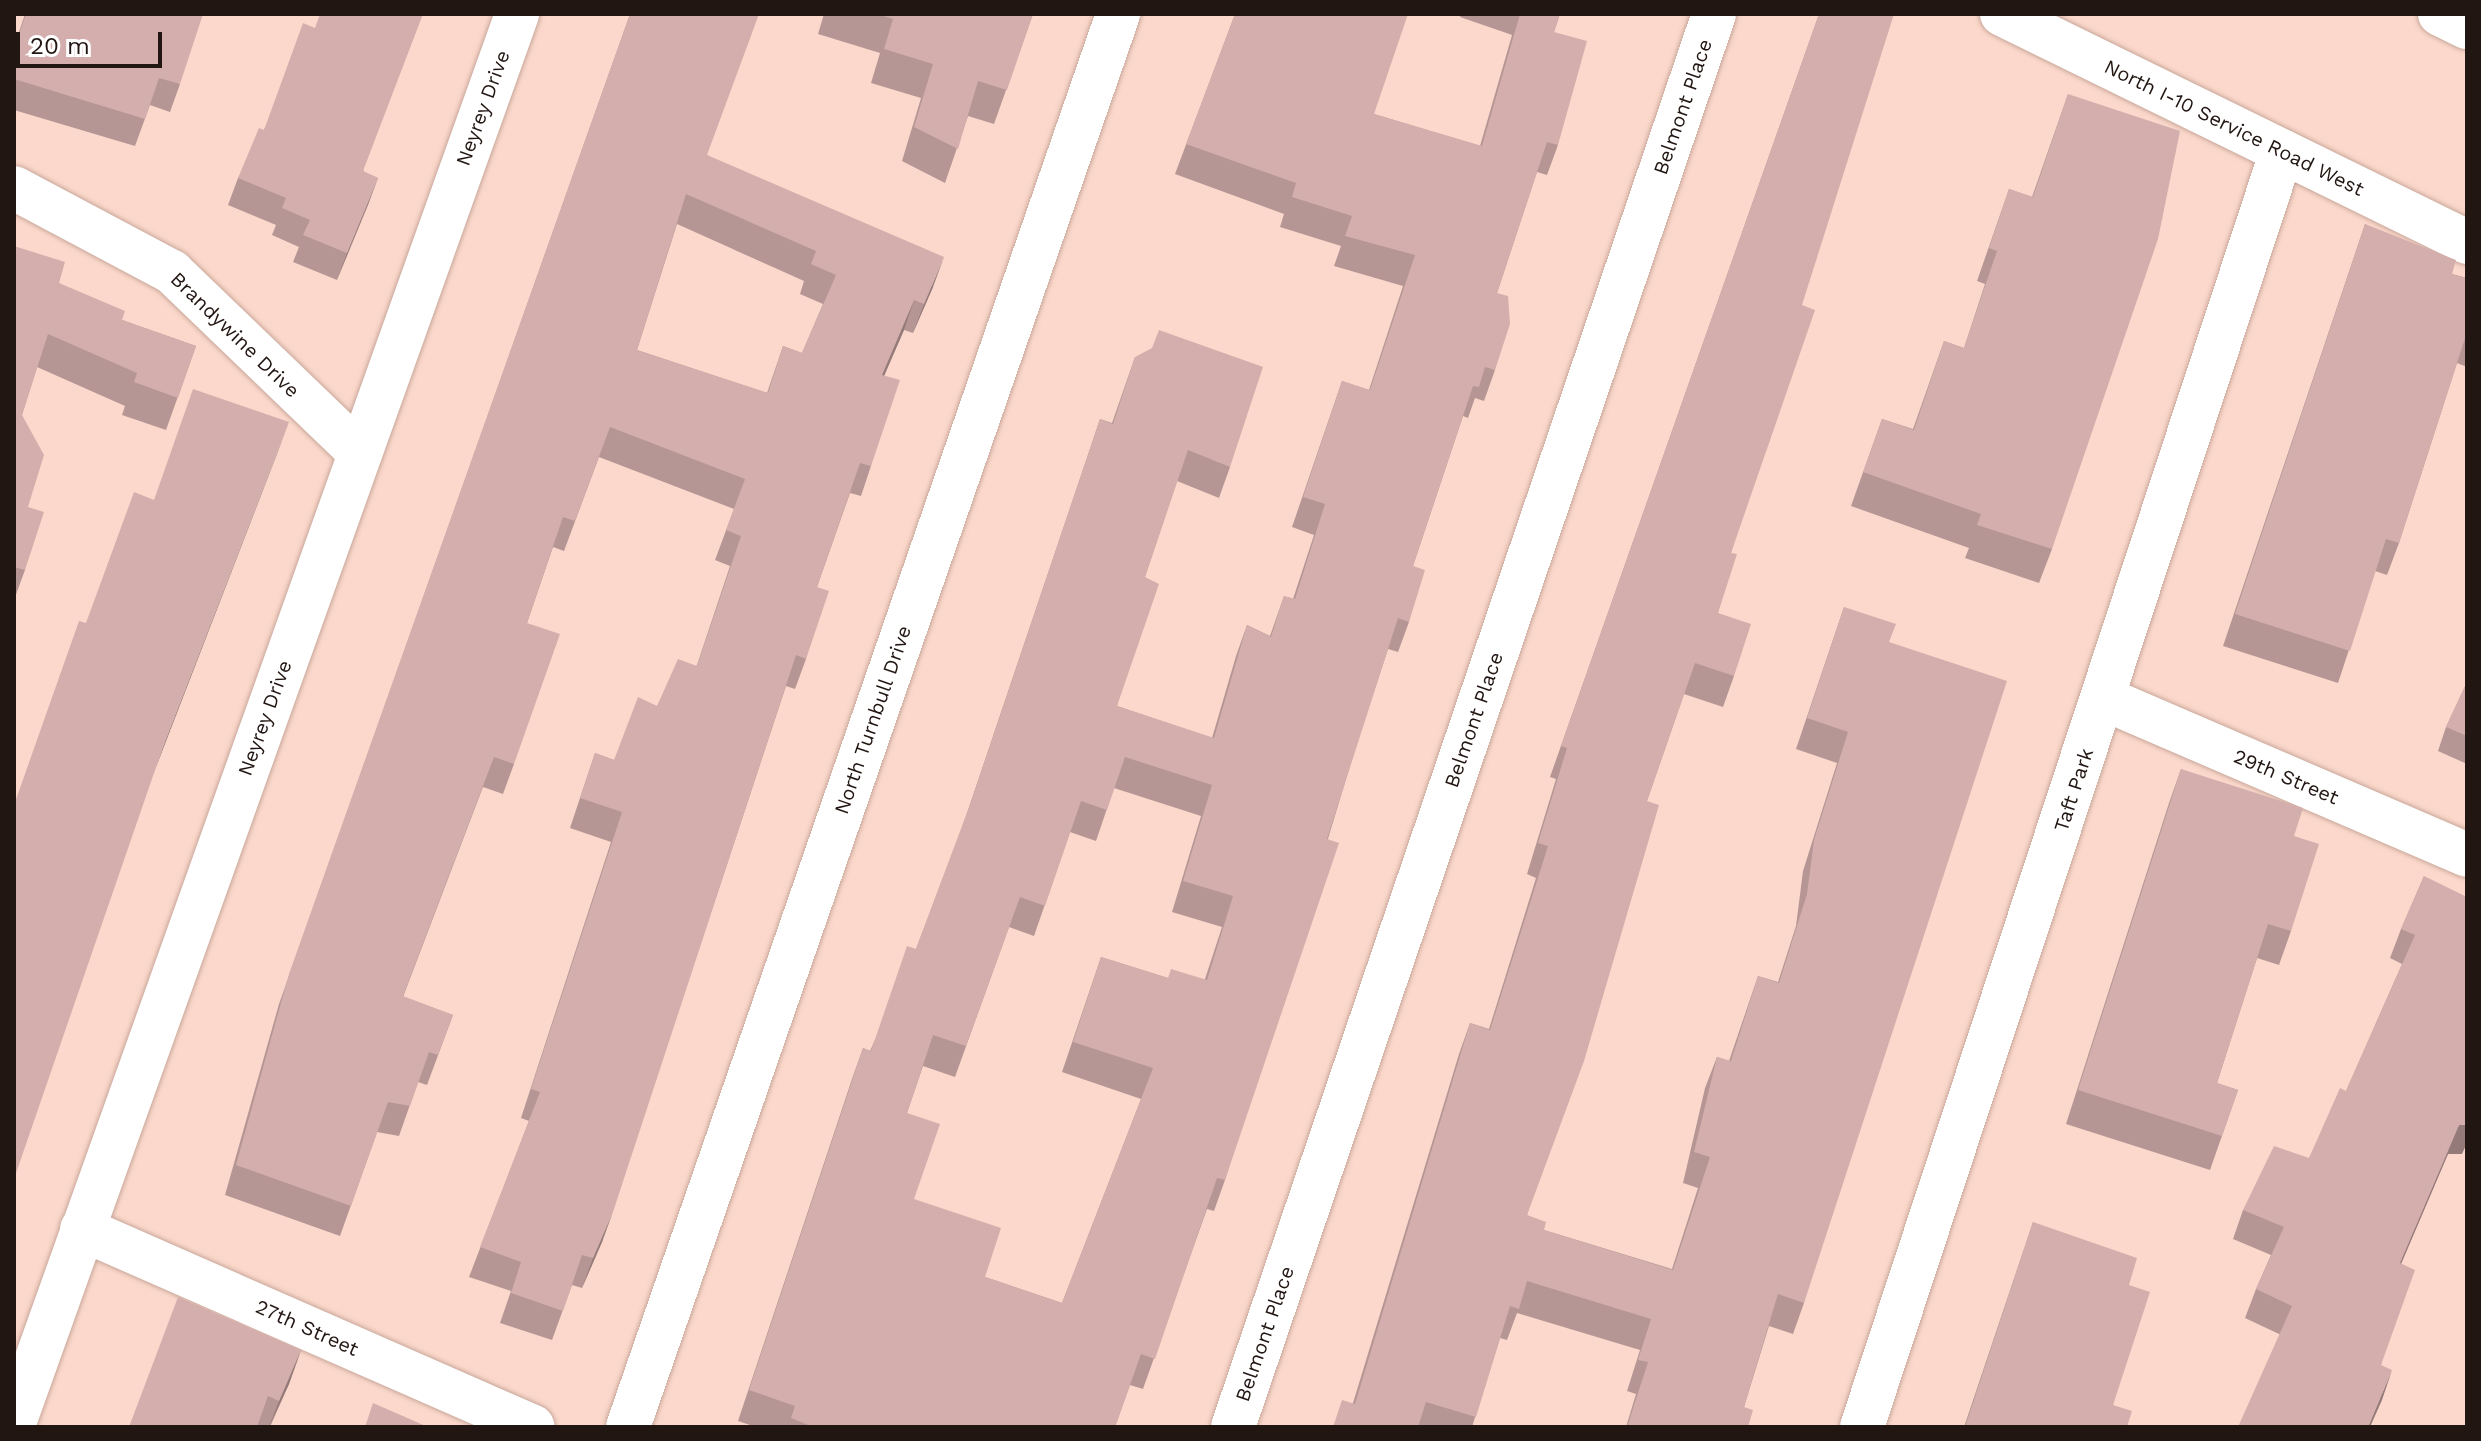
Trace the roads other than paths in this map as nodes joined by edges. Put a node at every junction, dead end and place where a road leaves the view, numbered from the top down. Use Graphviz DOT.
graph roads {
  1 [pos="517,14"];
  2 [pos="1118,14"];
  3 [pos="1714,14"];
  4 [pos="2002,14"];
  5 [pos="2440,14"];
  6 [pos="2467,27"];
  7 [pos="2282,151"];
  8 [pos="14,188"];
  9 [pos="2467,242"];
  10 [pos="360,453"];
  11 [pos="2105,699"];
  12 [pos="2467,855"];
  13 [pos="82,1229"];
  14 [pos="14,1423"];
  15 [pos="532,1427"];
  16 [pos="628,1427"];
  17 [pos="1233,1427"];
  18 [pos="1862,1427"];
  1 -- 10 [label="main road, Neyrey Drive"];
  2 -- 16 [label="main road, North Turnbull Drive"];
  3 -- 17 [label="main road, Belmont Place"];
  4 -- 7 [label="main road, North I-10 Service Road West"];
  5 -- 6 [label="main road"];
  7 -- 9 [label="main road, North I-10 Service Road West"];
  7 -- 11 [label="main road, Taft Park"];
  8 -- 10 [label="main road, Brandywine Drive"];
  10 -- 13 [label="main road, Neyrey Drive"];
  11 -- 12 [label="main road, 29th Street"];
  11 -- 18 [label="main road, Taft Park"];
  13 -- 14 [label="main road, Neyrey Drive"];
  13 -- 15 [label="main road, 27th Street"];
}
